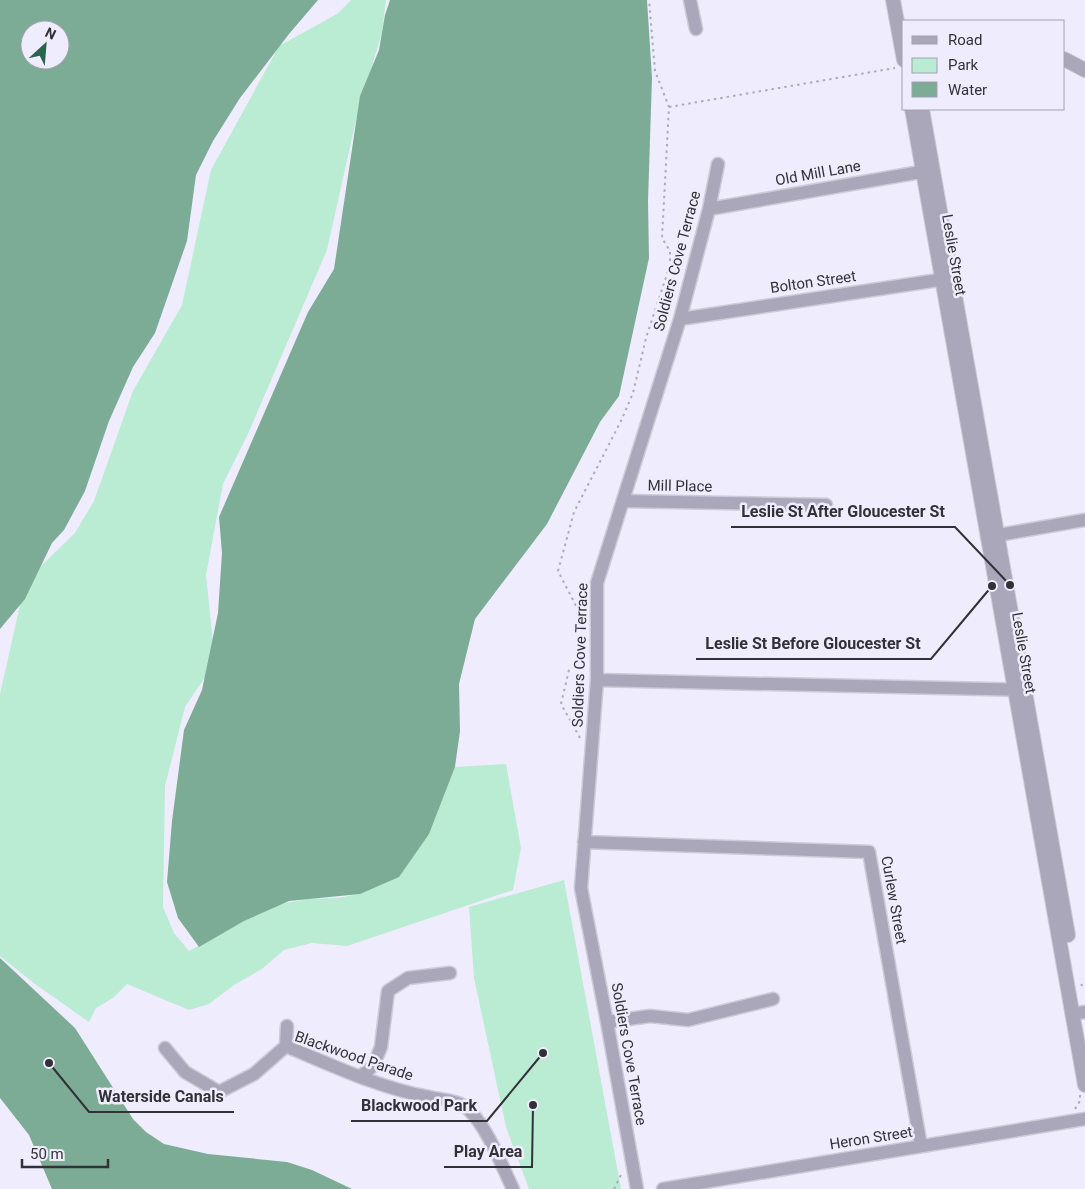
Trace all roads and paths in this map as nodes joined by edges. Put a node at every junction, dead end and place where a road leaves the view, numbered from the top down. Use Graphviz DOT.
graph roads {
  1 [pos="650,0"];
  2 [pos="690,0"];
  3 [pos="893,0"];
  4 [pos="903,0"];
  5 [pos="906,20"];
  6 [pos="696,29"];
  7 [pos="1065,60"];
  8 [pos="902,62"];
  9 [pos="1085,70"];
  10 [pos="669,107"];
  11 [pos="912,110"];
  12 [pos="922,110"];
  13 [pos="718,164"];
  14 [pos="928,171"];
  15 [pos="709,209"];
  16 [pos="946,279"];
  17 [pos="680,319"];
  18 [pos="624,501"];
  19 [pos="826,505"];
  20 [pos="1085,520"];
  21 [pos="992,536"];
  22 [pos="587,628"];
  23 [pos="587,655"];
  24 [pos="598,680"];
  25 [pos="1020,691"];
  26 [pos="585,745"];
  27 [pos="584,842"];
  28 [pos="450,973"];
  29 [pos="1081,984"];
  30 [pos="1085,989"];
  31 [pos="774,999"];
  32 [pos="1079,1013"];
  33 [pos="608,1022"];
  34 [pos="287,1026"];
  35 [pos="1085,1035"];
  36 [pos="286,1046"];
  37 [pos="165,1048"];
  38 [pos="360,1077"];
  39 [pos="1083,1089"];
  40 [pos="1072,1110"];
  41 [pos="1085,1118"];
  42 [pos="921,1146"];
  43 [pos="634,1173"];
  44 [pos="513,1189"];
  45 [pos="614,1189"];
  46 [pos="636,1189"];
  47 [pos="663,1189"];
  1 -- 10 [label="path"];
  2 -- 6 [label="street"];
  3 -- 8 [label="street"];
  4 -- 5 [label="street"];
  7 -- 9 [label="street"];
  8 -- 10 [label="path"];
  10 -- 22 [label="path"];
  11 -- 14 [label="street, Leslie Street"];
  12 -- 14 [label="street, Leslie Street"];
  13 -- 15 [label="street, Soldiers Cove Terrace"];
  14 -- 15 [label="street, Old Mill Lane"];
  14 -- 16 [label="street, Leslie Street"];
  15 -- 17 [label="street, Soldiers Cove Terrace"];
  16 -- 17 [label="street, Bolton Street"];
  16 -- 21 [label="street, Leslie Street"];
  17 -- 18 [label="street, Soldiers Cove Terrace"];
  18 -- 19 [label="street, Mill Place"];
  18 -- 24 [label="street, Soldiers Cove Terrace"];
  20 -- 21 [label="street"];
  21 -- 25 [label="street, Leslie Street"];
  23 -- 26 [label="path"];
  24 -- 25 [label="street"];
  24 -- 27 [label="street, Soldiers Cove Terrace"];
  25 -- 32 [label="street, Leslie Street"];
  27 -- 33 [label="street, Soldiers Cove Terrace"];
  27 -- 42 [label="street, Curlew Street"];
  28 -- 38 [label="street"];
  29 -- 30 [label="path"];
  31 -- 33 [label="street"];
  32 -- 35 [label="street, Leslie Street"];
  32 -- 39 [label="street, Leslie Street"];
  33 -- 43 [label="street, Soldiers Cove Terrace"];
  34 -- 36 [label="street"];
  36 -- 37 [label="street, Blackwood Parade"];
  36 -- 38 [label="street, Blackwood Parade"];
  38 -- 44 [label="street, Blackwood Parade"];
  39 -- 40 [label="path"];
  41 -- 42 [label="street, Heron Street"];
  42 -- 47 [label="street, Heron Street"];
  43 -- 45 [label="path"];
  43 -- 46 [label="street, Soldiers Cove Terrace"];
}
